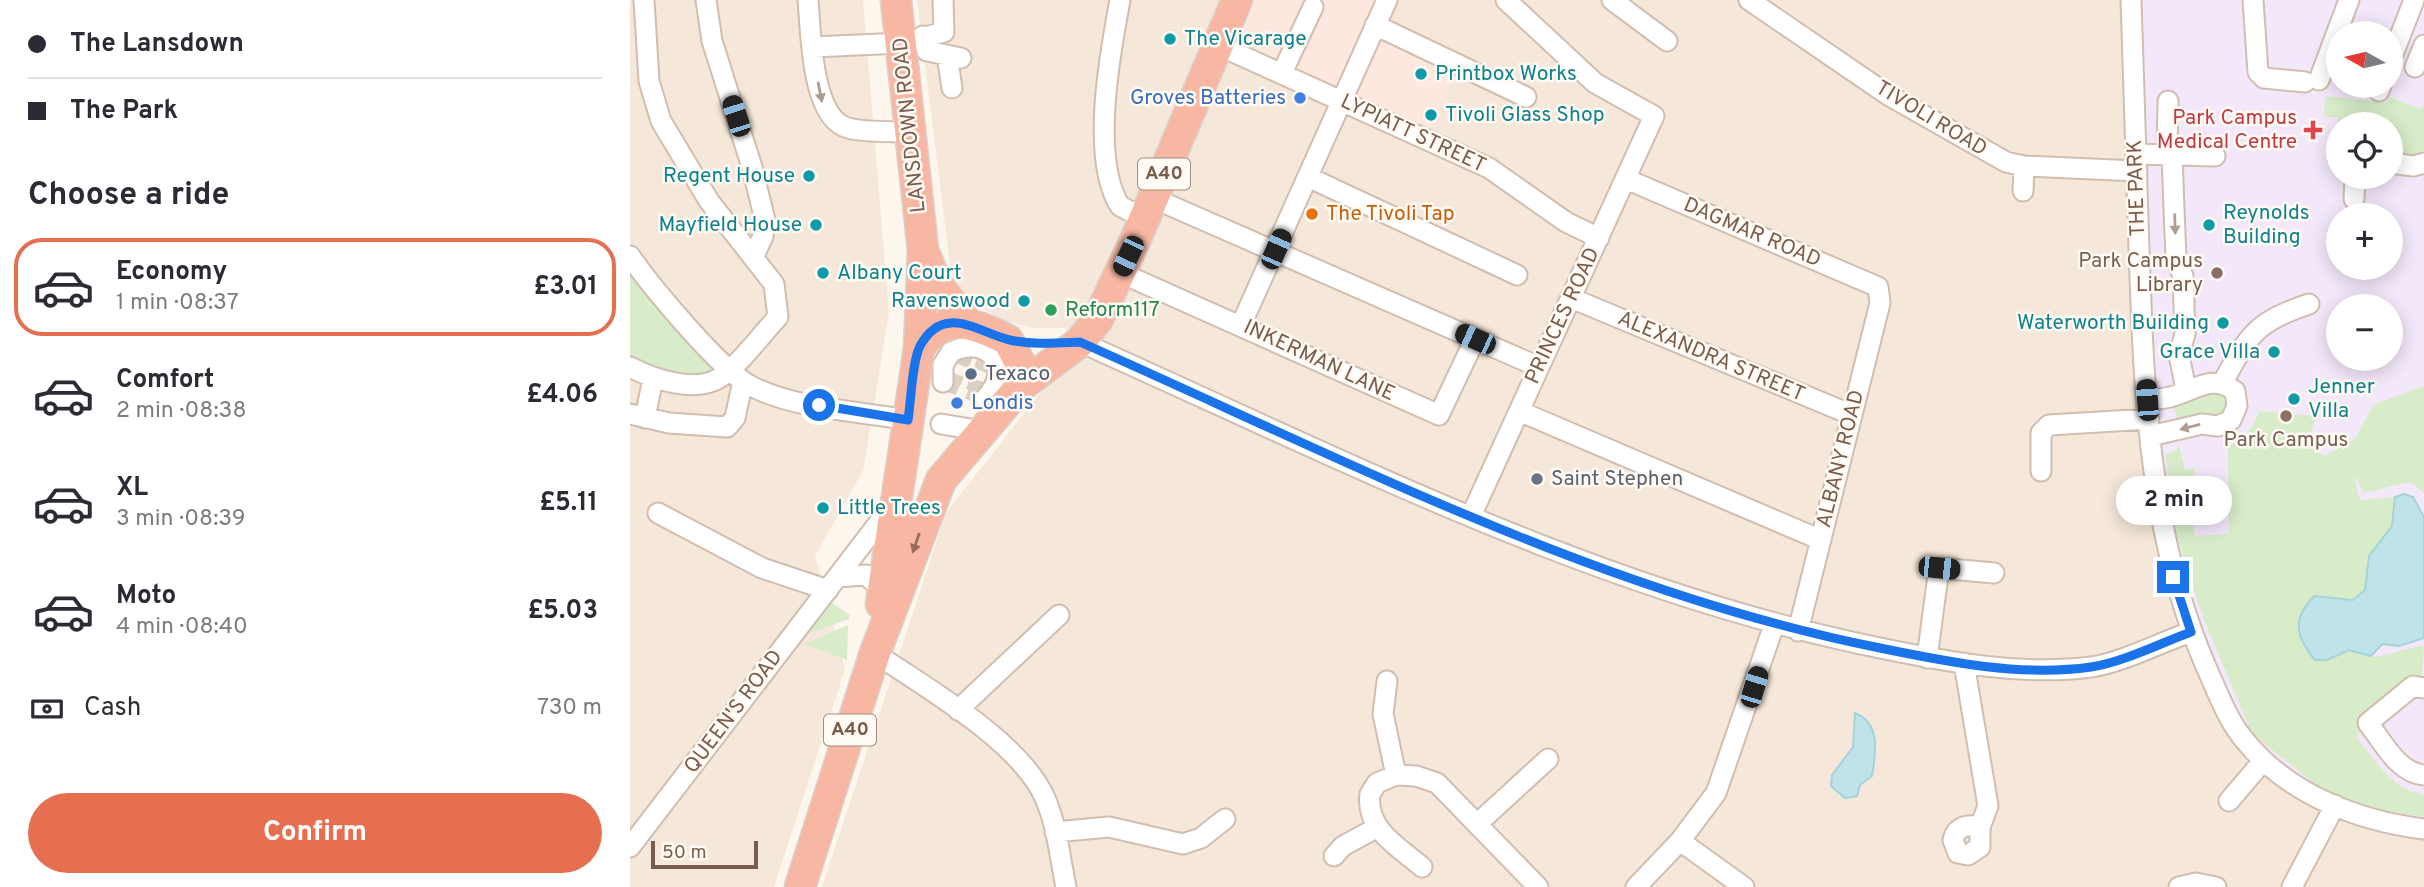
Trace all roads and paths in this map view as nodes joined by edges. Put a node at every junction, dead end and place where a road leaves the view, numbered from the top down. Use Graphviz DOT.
graph roads {
  1 [pos="644,0"];
  2 [pos="706,0"];
  3 [pos="808,0"];
  4 [pos="896,0"];
  5 [pos="943,0"];
  6 [pos="1120,0"];
  7 [pos="1237,0"];
  8 [pos="1387,0"];
  9 [pos="1506,0"];
  10 [pos="1612,0"];
  11 [pos="1749,0"];
  12 [pos="2131,0"];
  13 [pos="2253,0"];
  14 [pos="2349,0"];
  15 [pos="2414,0"];
  16 [pos="1313,7"];
  17 [pos="1375,25"];
  18 [pos="2403,28"];
  19 [pos="912,40"];
  20 [pos="1667,41"];
  21 [pos="1218,45"];
  22 [pos="2424,45"];
  23 [pos="813,47"];
  24 [pos="2415,67"];
  25 [pos="1282,73"];
  26 [pos="951,88"];
  27 [pos="1526,97"];
  28 [pos="2168,101"];
  29 [pos="1342,102"];
  30 [pos="912,132"];
  31 [pos="2170,156"];
  32 [pos="2216,156"];
  33 [pos="2137,163"];
  34 [pos="2424,163"];
  35 [pos="2403,165"];
  36 [pos="2024,166"];
  37 [pos="1308,177"];
  38 [pos="1626,179"];
  39 [pos="2354,189"];
  40 [pos="2023,191"];
  41 [pos="2354,199"];
  42 [pos="1149,209"];
  43 [pos="1599,238"];
  44 [pos="1276,249"];
  45 [pos="923,250"];
  46 [pos="630,256"];
  47 [pos="754,256"];
  48 [pos="1121,273"];
  49 [pos="1517,275"];
  50 [pos="1878,288"];
  51 [pos="1571,298"];
  52 [pos="2309,304"];
  53 [pos="967,322"];
  54 [pos="1241,325"];
  55 [pos="1475,339"];
  56 [pos="1080,342"];
  57 [pos="994,345"];
  58 [pos="919,349"];
  59 [pos="630,367"];
  60 [pos="1539,367"];
  61 [pos="736,375"];
  62 [pos="653,378"];
  63 [pos="936,381"];
  64 [pos="2223,382"];
  65 [pos="1021,386"];
  66 [pos="2186,390"];
  67 [pos="2147,400"];
  68 [pos="986,410"];
  69 [pos="1520,411"];
  70 [pos="1852,415"];
  71 [pos="637,416"];
  72 [pos="908,420"];
  73 [pos="941,424"];
  74 [pos="2150,428"];
  75 [pos="903,466"];
  76 [pos="2041,471"];
  77 [pos="941,480"];
  78 [pos="898,498"];
  79 [pos="658,513"];
  80 [pos="1471,516"];
  81 [pos="1821,540"];
  82 [pos="1994,573"];
  83 [pos="833,583"];
  84 [pos="882,589"];
  85 [pos="1059,615"];
  86 [pos="1774,625"];
  87 [pos="1798,631"];
  88 [pos="2191,632"];
  89 [pos="875,653"];
  90 [pos="1927,658"];
  91 [pos="1964,663"];
  92 [pos="1387,681"];
  93 [pos="2424,688"];
  94 [pos="958,710"];
  95 [pos="1548,759"];
  96 [pos="2263,761"];
  97 [pos="1396,775"];
  98 [pos="2424,775"];
  99 [pos="2228,801"];
  100 [pos="2335,805"];
  101 [pos="1225,820"];
  102 [pos="1477,824"];
  103 [pos="1980,827"];
  104 [pos="1376,828"];
  105 [pos="2424,829"];
  106 [pos="1055,832"];
  107 [pos="1680,841"];
  108 [pos="630,847"];
  109 [pos="1334,856"];
  110 [pos="1422,867"];
  111 [pos="800,887"];
  112 [pos="1066,887"];
  113 [pos="1538,887"];
  114 [pos="1636,887"];
  115 [pos="1744,887"];
  116 [pos="2179,887"];
  117 [pos="2216,887"];
  118 [pos="2292,887"];
  1 -- 47 [label="street"];
  2 -- 47 [label="street"];
  3 -- 23 [label="street"];
  4 -- 19 [label="highway, LANSDOWN ROAD"];
  5 -- 19 [label="street"];
  6 -- 42 [label="street"];
  7 -- 21 [label="highway, A40"];
  8 -- 17 [label="street"];
  9 -- 38 [label="street, PRINCES ROAD"];
  10 -- 20 [label="street"];
  11 -- 36 [label="street, TIVOLI ROAD"];
  12 -- 33 [label="street, THE PARK"];
  13 -- 14 [label="street"];
  15 -- 18 [label="street"];
  16 -- 25 [label="street"];
  17 -- 27 [label="street"];
  17 -- 29 [label="street"];
  19 -- 23 [label="street"];
  19 -- 26 [label="street"];
  19 -- 30 [label="highway, LANSDOWN ROAD"];
  21 -- 25 [label="street, LYPIATT STREET"];
  21 -- 42 [label="highway, A40"];
  22 -- 24 [label="street"];
  23 -- 30 [label="street, one-way"];
  25 -- 29 [label="street, LYPIATT STREET"];
  28 -- 31 [label="street"];
  29 -- 37 [label="street"];
  29 -- 43 [label="street, LYPIATT STREET"];
  30 -- 45 [label="highway, LANSDOWN ROAD"];
  31 -- 32 [label="street, TIVOLI ROAD"];
  31 -- 33 [label="street, TIVOLI ROAD"];
  31 -- 66 [label="street, one-way"];
  33 -- 36 [label="street, TIVOLI ROAD"];
  33 -- 67 [label="street, THE PARK"];
  34 -- 35 [label="street"];
  36 -- 40 [label="street"];
  37 -- 44 [label="street"];
  37 -- 49 [label="street"];
  38 -- 43 [label="street, PRINCES ROAD"];
  38 -- 50 [label="street, DAGMAR ROAD"];
  39 -- 41 [label="street"];
  42 -- 44 [label="street"];
  42 -- 48 [label="highway, A40"];
  43 -- 51 [label="street, PRINCES ROAD"];
  44 -- 54 [label="street"];
  44 -- 55 [label="street"];
  45 -- 53 [label="highway, LANSDOWN ROAD"];
  45 -- 58 [label="highway, LANSDOWN ROAD"];
  46 -- 61 [label="street"];
  47 -- 61 [label="street"];
  48 -- 54 [label="street, INKERMAN LANE"];
  48 -- 56 [label="highway, A40"];
  50 -- 70 [label="street, ALBANY ROAD"];
  51 -- 60 [label="street, PRINCES ROAD"];
  51 -- 70 [label="street, ALEXANDRA STREET"];
  52 -- 64 [label="street"];
  53 -- 57 [label="highway"];
  53 -- 58 [label="highway"];
  54 -- 55 [label="street, INKERMAN LANE"];
  55 -- 60 [label="street"];
  56 -- 57 [label="highway"];
  56 -- 65 [label="highway, A40"];
  56 -- 80 [label="street"];
  57 -- 63 [label="street"];
  57 -- 65 [label="highway"];
  57 -- 68 [label="street"];
  58 -- 63 [label="highway, LANSDOWN ROAD"];
  59 -- 62 [label="street"];
  60 -- 69 [label="street, PRINCES ROAD"];
  61 -- 62 [label="street"];
  61 -- 71 [label="street"];
  61 -- 72 [label="street"];
  62 -- 71 [label="street"];
  63 -- 72 [label="highway, LANSDOWN ROAD"];
  64 -- 66 [label="street"];
  64 -- 74 [label="street, one-way"];
  65 -- 68 [label="highway"];
  66 -- 67 [label="street"];
  67 -- 74 [label="street, THE PARK"];
  68 -- 73 [label="street"];
  68 -- 77 [label="highway"];
  69 -- 80 [label="street, PRINCES ROAD"];
  69 -- 81 [label="street"];
  70 -- 81 [label="street, ALBANY ROAD"];
  72 -- 75 [label="highway, LANSDOWN ROAD"];
  74 -- 76 [label="street"];
  74 -- 88 [label="street, THE PARK"];
  75 -- 77 [label="highway"];
  75 -- 78 [label="highway, A40"];
  77 -- 89 [label="highway, A40, one-way"];
  78 -- 83 [label="street, QUEEN'S ROAD"];
  78 -- 84 [label="highway, A40"];
  79 -- 83 [label="street"];
  80 -- 86 [label="street"];
  81 -- 87 [label="street, ALBANY ROAD"];
  82 -- 90 [label="street"];
  83 -- 84 [label="street"];
  83 -- 108 [label="street, QUEEN'S ROAD"];
  84 -- 89 [label="highway, A40"];
  85 -- 94 [label="street"];
  86 -- 87 [label="street"];
  86 -- 107 [label="street"];
  87 -- 90 [label="street"];
  88 -- 91 [label="street"];
  88 -- 96 [label="street, THE PARK"];
  89 -- 94 [label="street"];
  89 -- 111 [label="highway, A40"];
  90 -- 91 [label="street"];
  91 -- 103 [label="street"];
  92 -- 97 [label="street"];
  93 -- 98 [label="street"];
  94 -- 106 [label="street"];
  95 -- 102 [label="street"];
  96 -- 99 [label="street"];
  96 -- 100 [label="street, THE PARK"];
  97 -- 102 [label="street"];
  97 -- 104 [label="street"];
  100 -- 105 [label="street, THE PARK"];
  100 -- 118 [label="street"];
  101 -- 106 [label="street"];
  102 -- 113 [label="street"];
  104 -- 109 [label="street"];
  104 -- 110 [label="street"];
  106 -- 112 [label="street"];
  107 -- 114 [label="street"];
  107 -- 115 [label="street"];
  116 -- 117 [label="street"];
}
